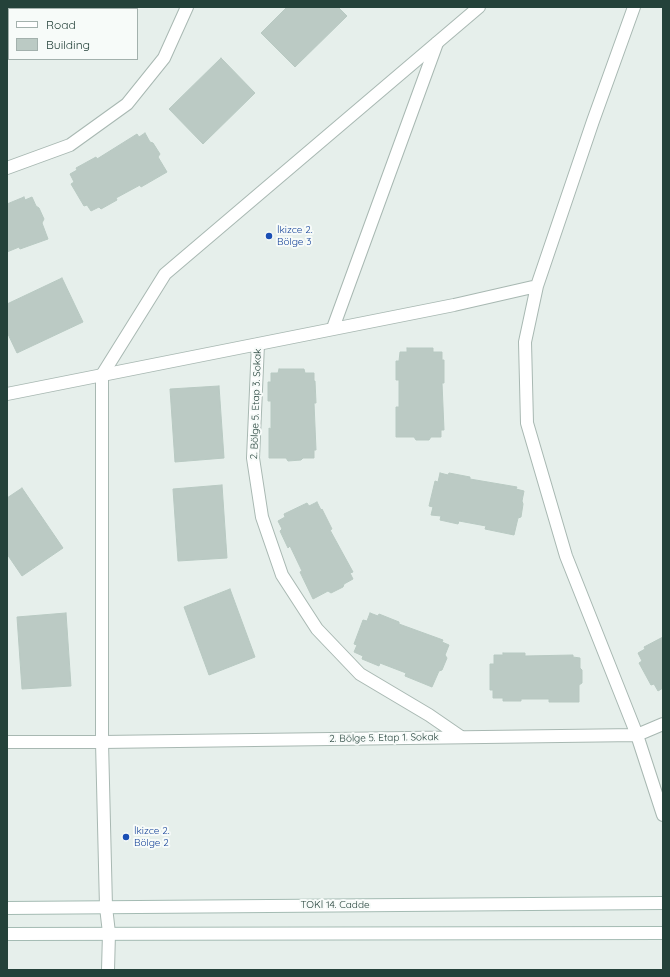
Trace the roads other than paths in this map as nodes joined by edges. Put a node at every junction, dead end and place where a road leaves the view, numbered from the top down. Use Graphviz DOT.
graph roads {
  1 [pos="187,7"];
  2 [pos="479,7"];
  3 [pos="634,7"];
  4 [pos="437,43"];
  5 [pos="7,168"];
  6 [pos="537,286"];
  7 [pos="333,328"];
  8 [pos="258,344"];
  9 [pos="102,375"];
  10 [pos="7,394"];
  11 [pos="663,724"];
  12 [pos="637,735"];
  13 [pos="461,737"];
  14 [pos="7,742"];
  15 [pos="102,742"];
  16 [pos="663,815"];
  17 [pos="663,903"];
  18 [pos="106,907"];
  19 [pos="7,908"];
  20 [pos="109,933"];
  21 [pos="663,933"];
  22 [pos="7,934"];
  23 [pos="108,970"];
  1 -- 5 [label="street"];
  2 -- 4 [label="street"];
  3 -- 6 [label="street"];
  4 -- 7 [label="street"];
  4 -- 9 [label="street"];
  6 -- 7 [label="street"];
  6 -- 12 [label="street"];
  7 -- 8 [label="street"];
  8 -- 9 [label="street"];
  8 -- 13 [label="street, 2. Bölge 5. Etap 3. Sokak"];
  9 -- 10 [label="street"];
  9 -- 15 [label="street"];
  11 -- 12 [label="street, 2. Bölge 5. Etap 1. Sokak"];
  12 -- 13 [label="street, 2. Bölge 5. Etap 1. Sokak"];
  12 -- 16 [label="street"];
  13 -- 15 [label="street, 2. Bölge 5. Etap 1. Sokak"];
  14 -- 15 [label="street, 2. Bölge 5. Etap 1. Sokak"];
  15 -- 18 [label="street"];
  17 -- 18 [label="street, TOKİ 14. Cadde"];
  18 -- 19 [label="street, TOKİ 14. Cadde"];
  18 -- 20 [label="street"];
  20 -- 21 [label="street"];
  20 -- 22 [label="street"];
  20 -- 23 [label="street"];
}
